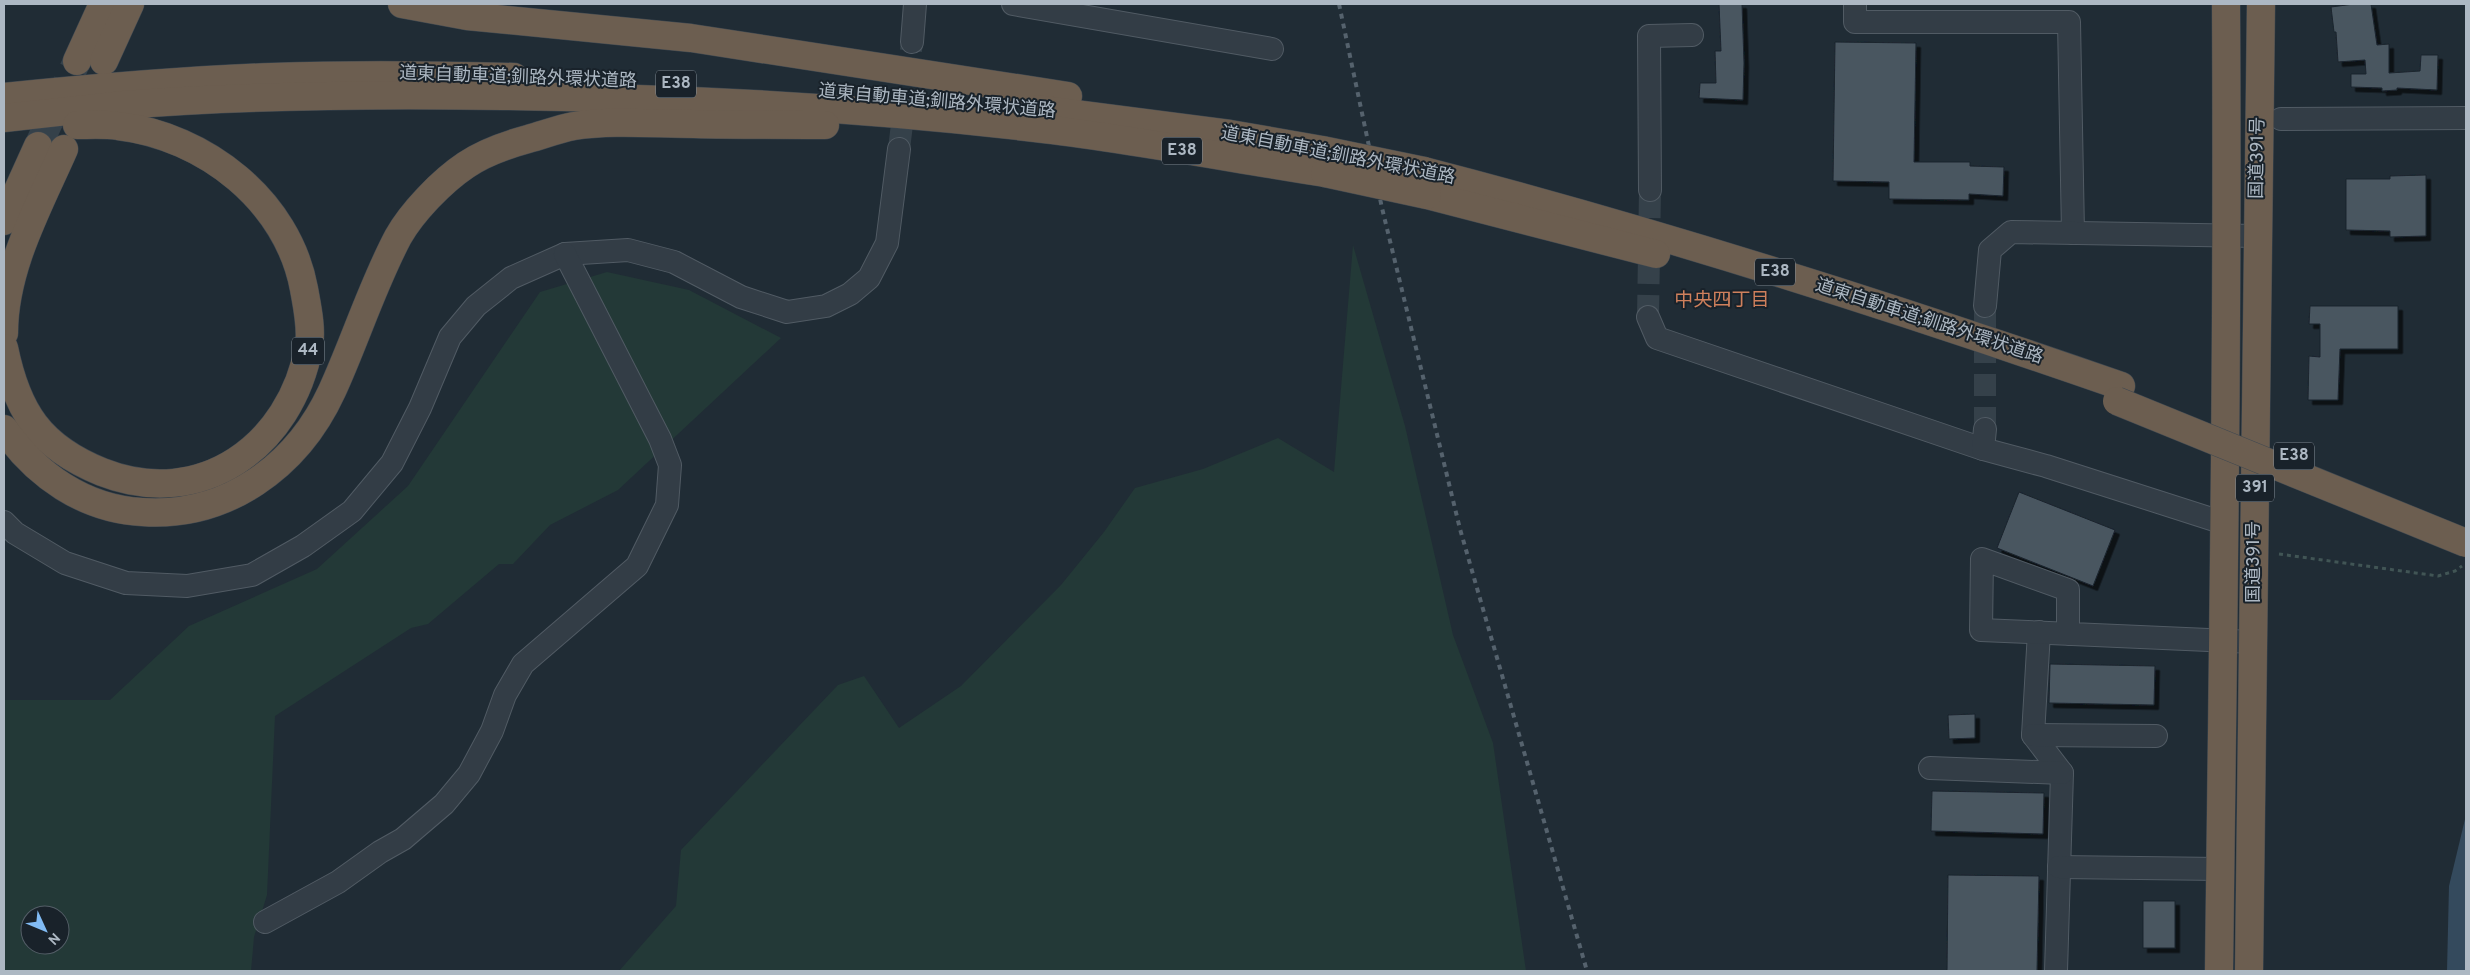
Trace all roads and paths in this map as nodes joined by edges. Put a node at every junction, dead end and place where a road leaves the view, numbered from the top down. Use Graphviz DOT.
graph roads {
  1 [pos="103,4"];
  2 [pos="130,4"];
  3 [pos="402,4"];
  4 [pos="915,4"];
  5 [pos="1013,4"];
  6 [pos="1855,4"];
  7 [pos="2226,4"];
  8 [pos="2261,4"];
  9 [pos="2069,13"];
  10 [pos="1692,35"];
  11 [pos="912,42"];
  12 [pos="1272,49"];
  13 [pos="77,61"];
  14 [pos="104,61"];
  15 [pos="4,97"];
  16 [pos="72,101"];
  17 [pos="4,118"];
  18 [pos="2466,118"];
  19 [pos="2281,119"];
  20 [pos="4,123"];
  21 [pos="1039,128"];
  22 [pos="1230,134"];
  23 [pos="899,149"];
  24 [pos="1323,162"];
  25 [pos="1650,190"];
  26 [pos="4,221"];
  27 [pos="2073,233"];
  28 [pos="2227,236"];
  29 [pos="2257,236"];
  30 [pos="565,254"];
  31 [pos="1985,306"];
  32 [pos="1648,317"];
  33 [pos="4,333"];
  34 [pos="4,348"];
  35 [pos="2119,394"];
  36 [pos="4,429"];
  37 [pos="4,522"];
  38 [pos="2224,523"];
  39 [pos="2466,526"];
  40 [pos="2466,542"];
  41 [pos="2279,554"];
  42 [pos="2466,562"];
  43 [pos="2038,632"];
  44 [pos="2068,634"];
  45 [pos="2225,641"];
  46 [pos="2254,642"];
  47 [pos="2032,735"];
  48 [pos="2156,736"];
  49 [pos="1930,768"];
  50 [pos="2062,773"];
  51 [pos="2059,866"];
  52 [pos="2220,869"];
  53 [pos="265,922"];
  54 [pos="2056,971"];
  55 [pos="2219,971"];
  56 [pos="2249,971"];
  1 -- 13 [label="highway"];
  2 -- 14 [label="highway"];
  3 -- 22 [label="highway"];
  4 -- 11 [label="street"];
  5 -- 12 [label="street"];
  6 -- 9 [label="street"];
  7 -- 28 [label="highway, 国道391号 / 391"];
  8 -- 29 [label="highway, 国道391号 / 391"];
  9 -- 27 [label="street"];
  10 -- 25 [label="street"];
  15 -- 16 [label="highway, 道東自動車道;釧路外環状道路"];
  16 -- 17 [label="highway, 道東自動車道;釧路外環状道路"];
  16 -- 21 [label="highway, 道東自動車道;釧路外環状道路 / E38"];
  16 -- 22 [label="highway, 道東自動車道;釧路外環状道路 / E38"];
  18 -- 19 [label="street"];
  20 -- 34 [label="highway, 44"];
  21 -- 24 [label="highway, 道東自動車道;釧路外環状道路 / E38"];
  21 -- 36 [label="highway"];
  22 -- 24 [label="highway, 道東自動車道;釧路外環状道路 / E38"];
  23 -- 30 [label="street"];
  24 -- 35 [label="highway, 道東自動車道;釧路外環状道路 / E38, bridge"];
  26 -- 33 [label="highway"];
  27 -- 28 [label="street"];
  27 -- 31 [label="street"];
  28 -- 29 [label="street"];
  28 -- 38 [label="highway, 国道391号 / 391"];
  29 -- 46 [label="highway, 国道391号 / 391"];
  30 -- 37 [label="street"];
  30 -- 53 [label="street"];
  32 -- 38 [label="street"];
  35 -- 39 [label="highway, 道東自動車道;釧路外環状道路 / E38"];
  35 -- 40 [label="highway, 道東自動車道;釧路外環状道路 / E38, bridge"];
  38 -- 45 [label="highway, 国道391号 / 391"];
  41 -- 42 [label="path"];
  43 -- 44 [label="street"];
  43 -- 44 [label="street"];
  43 -- 47 [label="street"];
  44 -- 45 [label="street"];
  45 -- 46 [label="street"];
  45 -- 52 [label="highway, 国道391号 / 391"];
  46 -- 56 [label="highway, 国道391号 / 391"];
  47 -- 48 [label="street"];
  47 -- 50 [label="street"];
  49 -- 50 [label="street"];
  50 -- 51 [label="street"];
  51 -- 52 [label="street"];
  51 -- 54 [label="street"];
  52 -- 55 [label="highway, 国道391号 / 391"];
}
